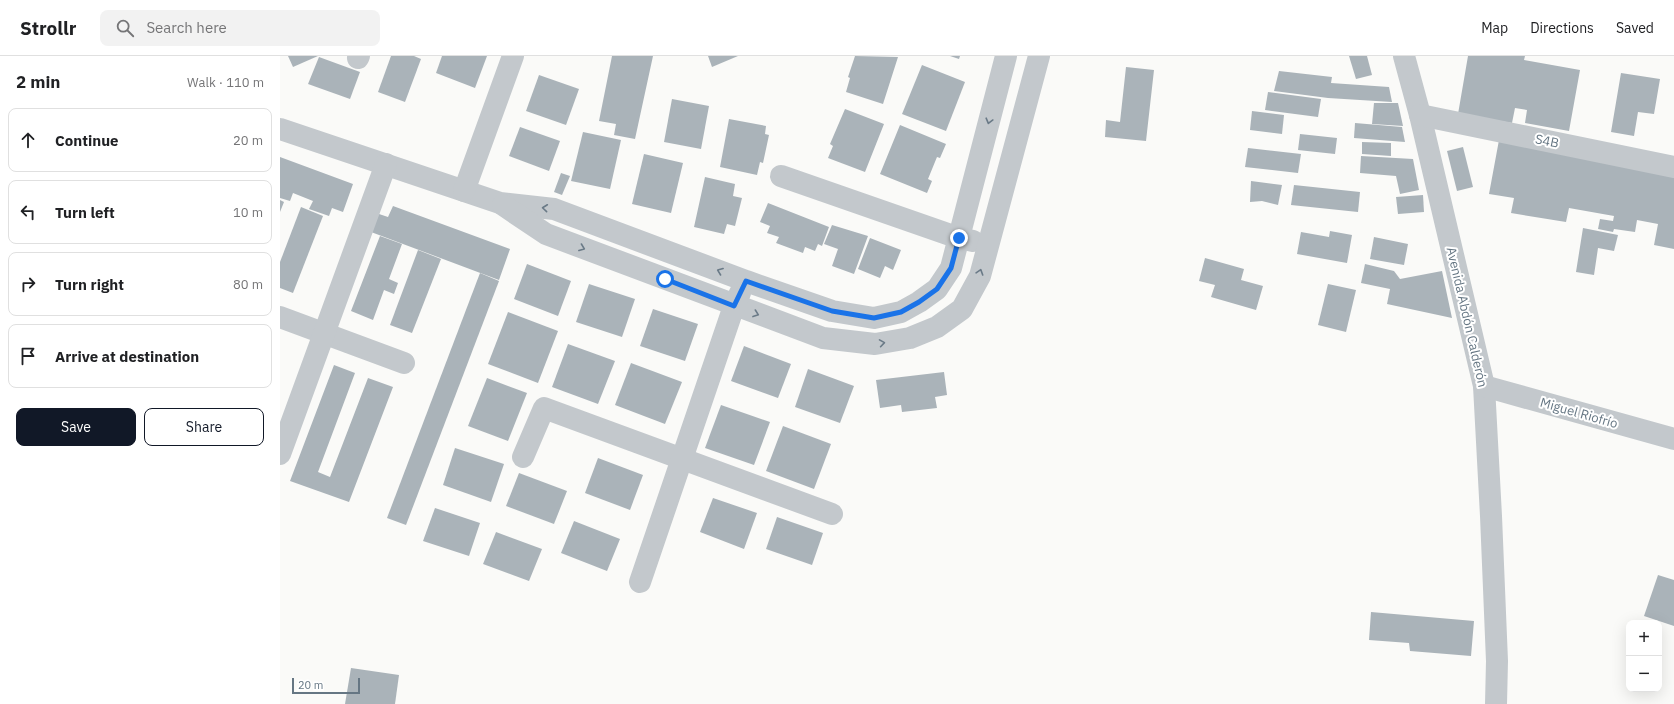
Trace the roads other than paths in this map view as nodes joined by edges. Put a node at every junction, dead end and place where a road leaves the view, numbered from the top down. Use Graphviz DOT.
graph roads {
  1 [pos="513,56"];
  2 [pos="1006,56"];
  3 [pos="1039,56"];
  4 [pos="1404,56"];
  5 [pos="997,91"];
  6 [pos="1028,97"];
  7 [pos="1420,115"];
  8 [pos="280,129"];
  9 [pos="386,164"];
  10 [pos="1674,168"];
  11 [pos="781,176"];
  12 [pos="464,191"];
  13 [pos="500,203"];
  14 [pos="959,238"];
  15 [pos="988,245"];
  16 [pos="676,255"];
  17 [pos="665,279"];
  18 [pos="746,281"];
  19 [pos="734,306"];
  20 [pos="280,317"];
  21 [pos="324,333"];
  22 [pos="404,363"];
  23 [pos="1484,386"];
  24 [pos="1674,439"];
  25 [pos="280,454"];
  26 [pos="524,457"];
  27 [pos="682,459"];
  28 [pos="832,514"];
  29 [pos="640,582"];
  30 [pos="1496,704"];
  1 -- 12 [label="street"];
  2 -- 5 [label="street"];
  3 -- 6 [label="street"];
  4 -- 7 [label="street, Avenida Abdón Calderón"];
  5 -- 6 [label="street"];
  5 -- 14 [label="street, one-way"];
  6 -- 15 [label="street"];
  7 -- 10 [label="street, S4B"];
  7 -- 23 [label="street, Avenida Abdón Calderón"];
  8 -- 9 [label="street"];
  9 -- 12 [label="street"];
  9 -- 21 [label="street"];
  11 -- 14 [label="street"];
  12 -- 13 [label="street"];
  16 -- 13 [label="street, one-way"];
  13 -- 17 [label="street, one-way"];
  14 -- 15 [label="street"];
  14 -- 18 [label="street"];
  19 -- 15 [label="street, one-way"];
  16 -- 17 [label="street"];
  18 -- 16 [label="street, one-way"];
  17 -- 19 [label="street"];
  18 -- 19 [label="street"];
  19 -- 27 [label="street"];
  20 -- 21 [label="street"];
  21 -- 22 [label="street"];
  21 -- 25 [label="street"];
  23 -- 24 [label="street, Miguel Riofrío"];
  23 -- 30 [label="street, Avenida Abdón Calderón"];
  26 -- 27 [label="street"];
  27 -- 28 [label="street"];
  27 -- 29 [label="street"];
}
